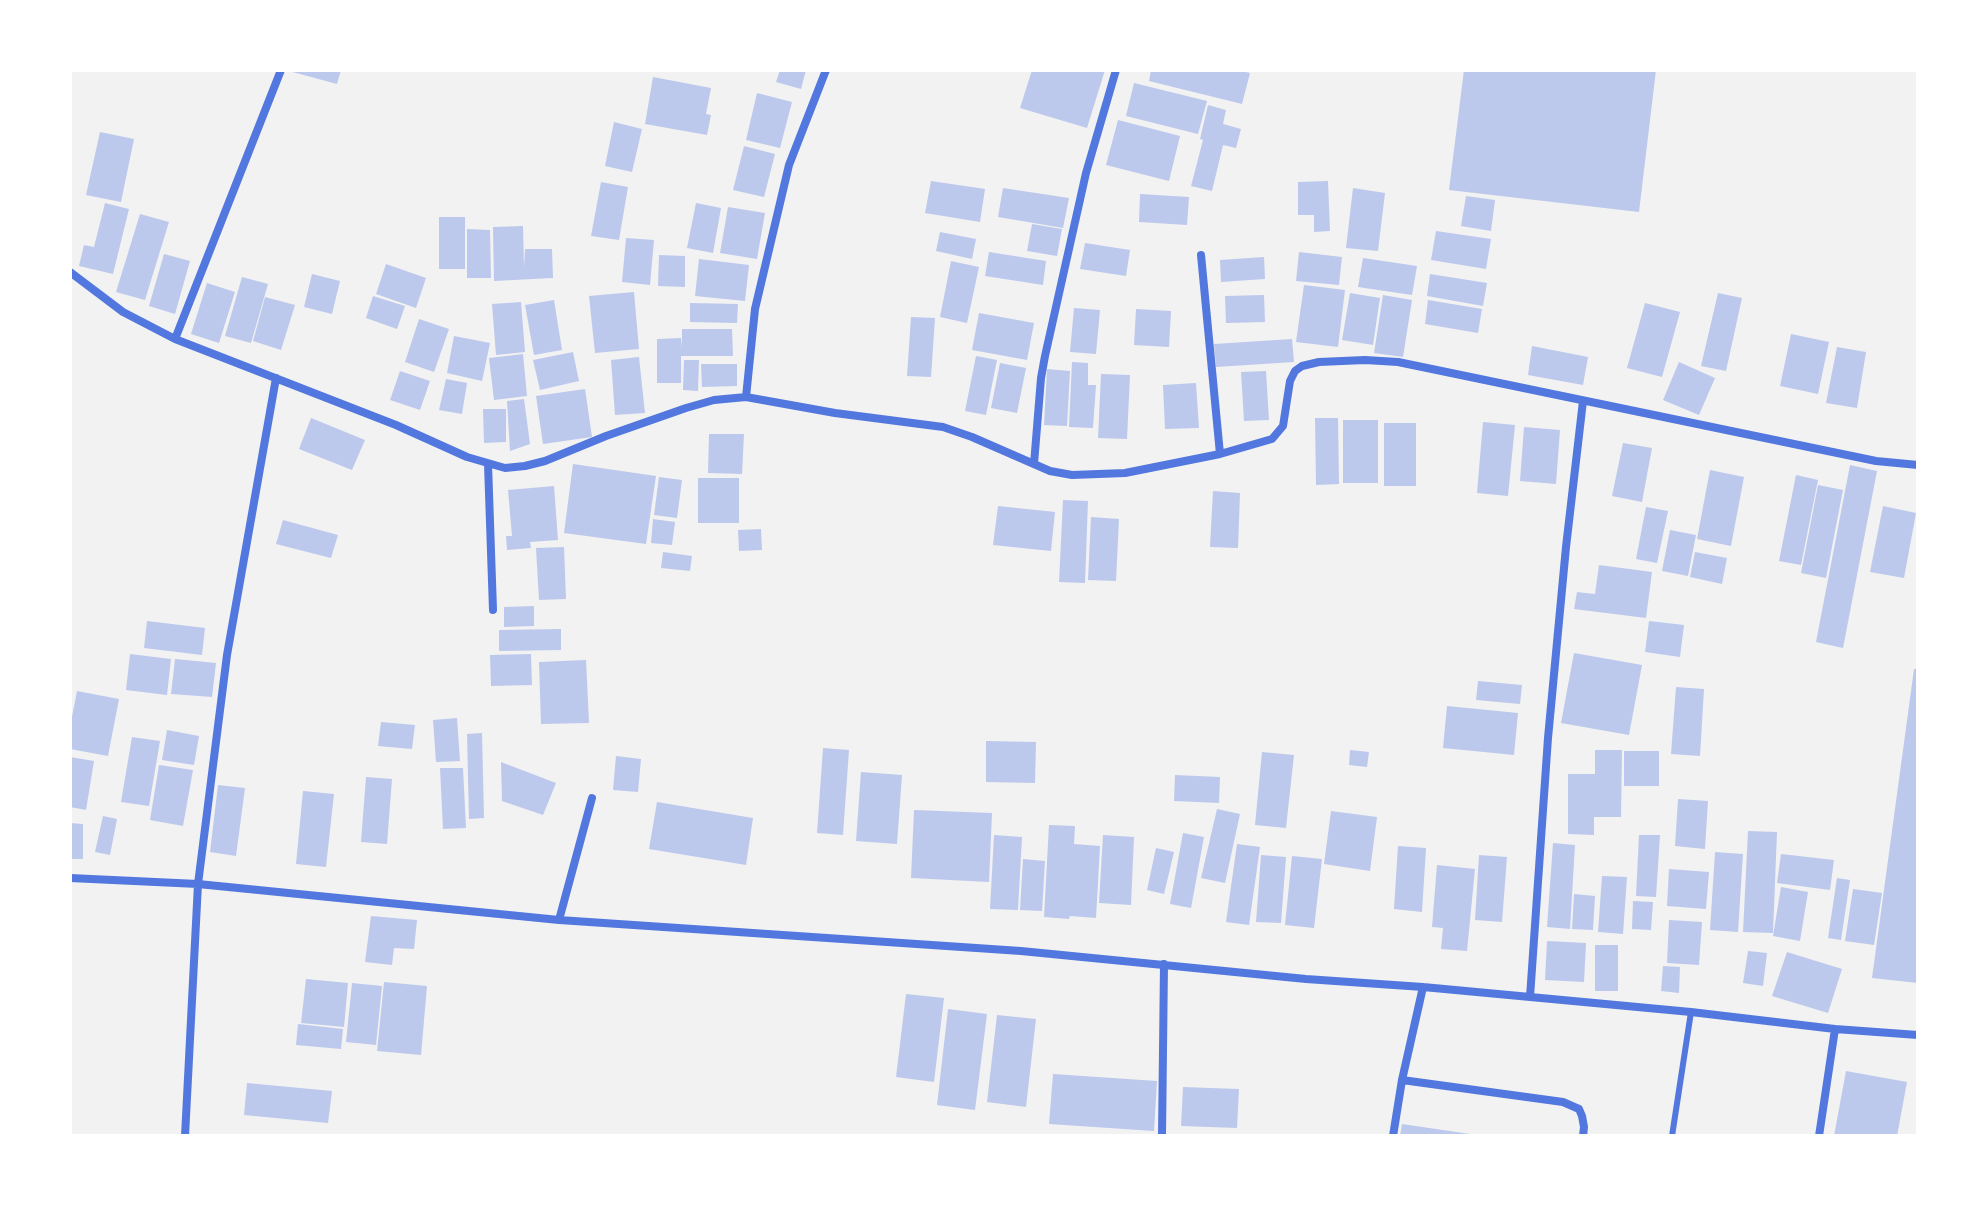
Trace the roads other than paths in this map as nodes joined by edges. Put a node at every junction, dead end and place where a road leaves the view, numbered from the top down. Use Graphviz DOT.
graph roads {
  1 [pos="281,70"];
  2 [pos="826,70"];
  3 [pos="1116,70"];
  4 [pos="1201,255"];
  5 [pos="70,272"];
  6 [pos="175,339"];
  7 [pos="276,378"];
  8 [pos="746,397"];
  9 [pos="1583,401"];
  10 [pos="1220,454"];
  11 [pos="488,464"];
  12 [pos="1034,464"];
  13 [pos="1918,465"];
  14 [pos="493,610"];
  15 [pos="592,798"];
  16 [pos="70,878"];
  17 [pos="198,884"];
  18 [pos="559,920"];
  19 [pos="1164,964"];
  20 [pos="1423,987"];
  21 [pos="1530,997"];
  22 [pos="1691,1012"];
  23 [pos="1835,1029"];
  24 [pos="1918,1035"];
  25 [pos="1402,1080"];
  26 [pos="185,1136"];
  27 [pos="1162,1136"];
  28 [pos="1393,1136"];
  29 [pos="1583,1136"];
  30 [pos="1672,1136"];
  31 [pos="1819,1136"];
  1 -- 6 [label="street"];
  2 -- 8 [label="street"];
  3 -- 12 [label="street"];
  4 -- 10 [label="street"];
  5 -- 6 [label="street"];
  6 -- 7 [label="street"];
  7 -- 11 [label="street"];
  7 -- 17 [label="street"];
  8 -- 11 [label="street"];
  8 -- 12 [label="street"];
  9 -- 10 [label="street"];
  9 -- 13 [label="street"];
  9 -- 21 [label="street"];
  10 -- 12 [label="street"];
  11 -- 14 [label="street"];
  15 -- 18 [label="street"];
  16 -- 17 [label="street"];
  17 -- 18 [label="street"];
  17 -- 26 [label="street"];
  18 -- 19 [label="street"];
  19 -- 20 [label="street"];
  19 -- 27 [label="street"];
  20 -- 21 [label="street"];
  20 -- 25 [label="street"];
  21 -- 22 [label="street"];
  22 -- 23 [label="street"];
  22 -- 30 [label="lane"];
  23 -- 24 [label="street"];
  23 -- 31 [label="street"];
  25 -- 28 [label="street"];
  25 -- 29 [label="street"];
}
